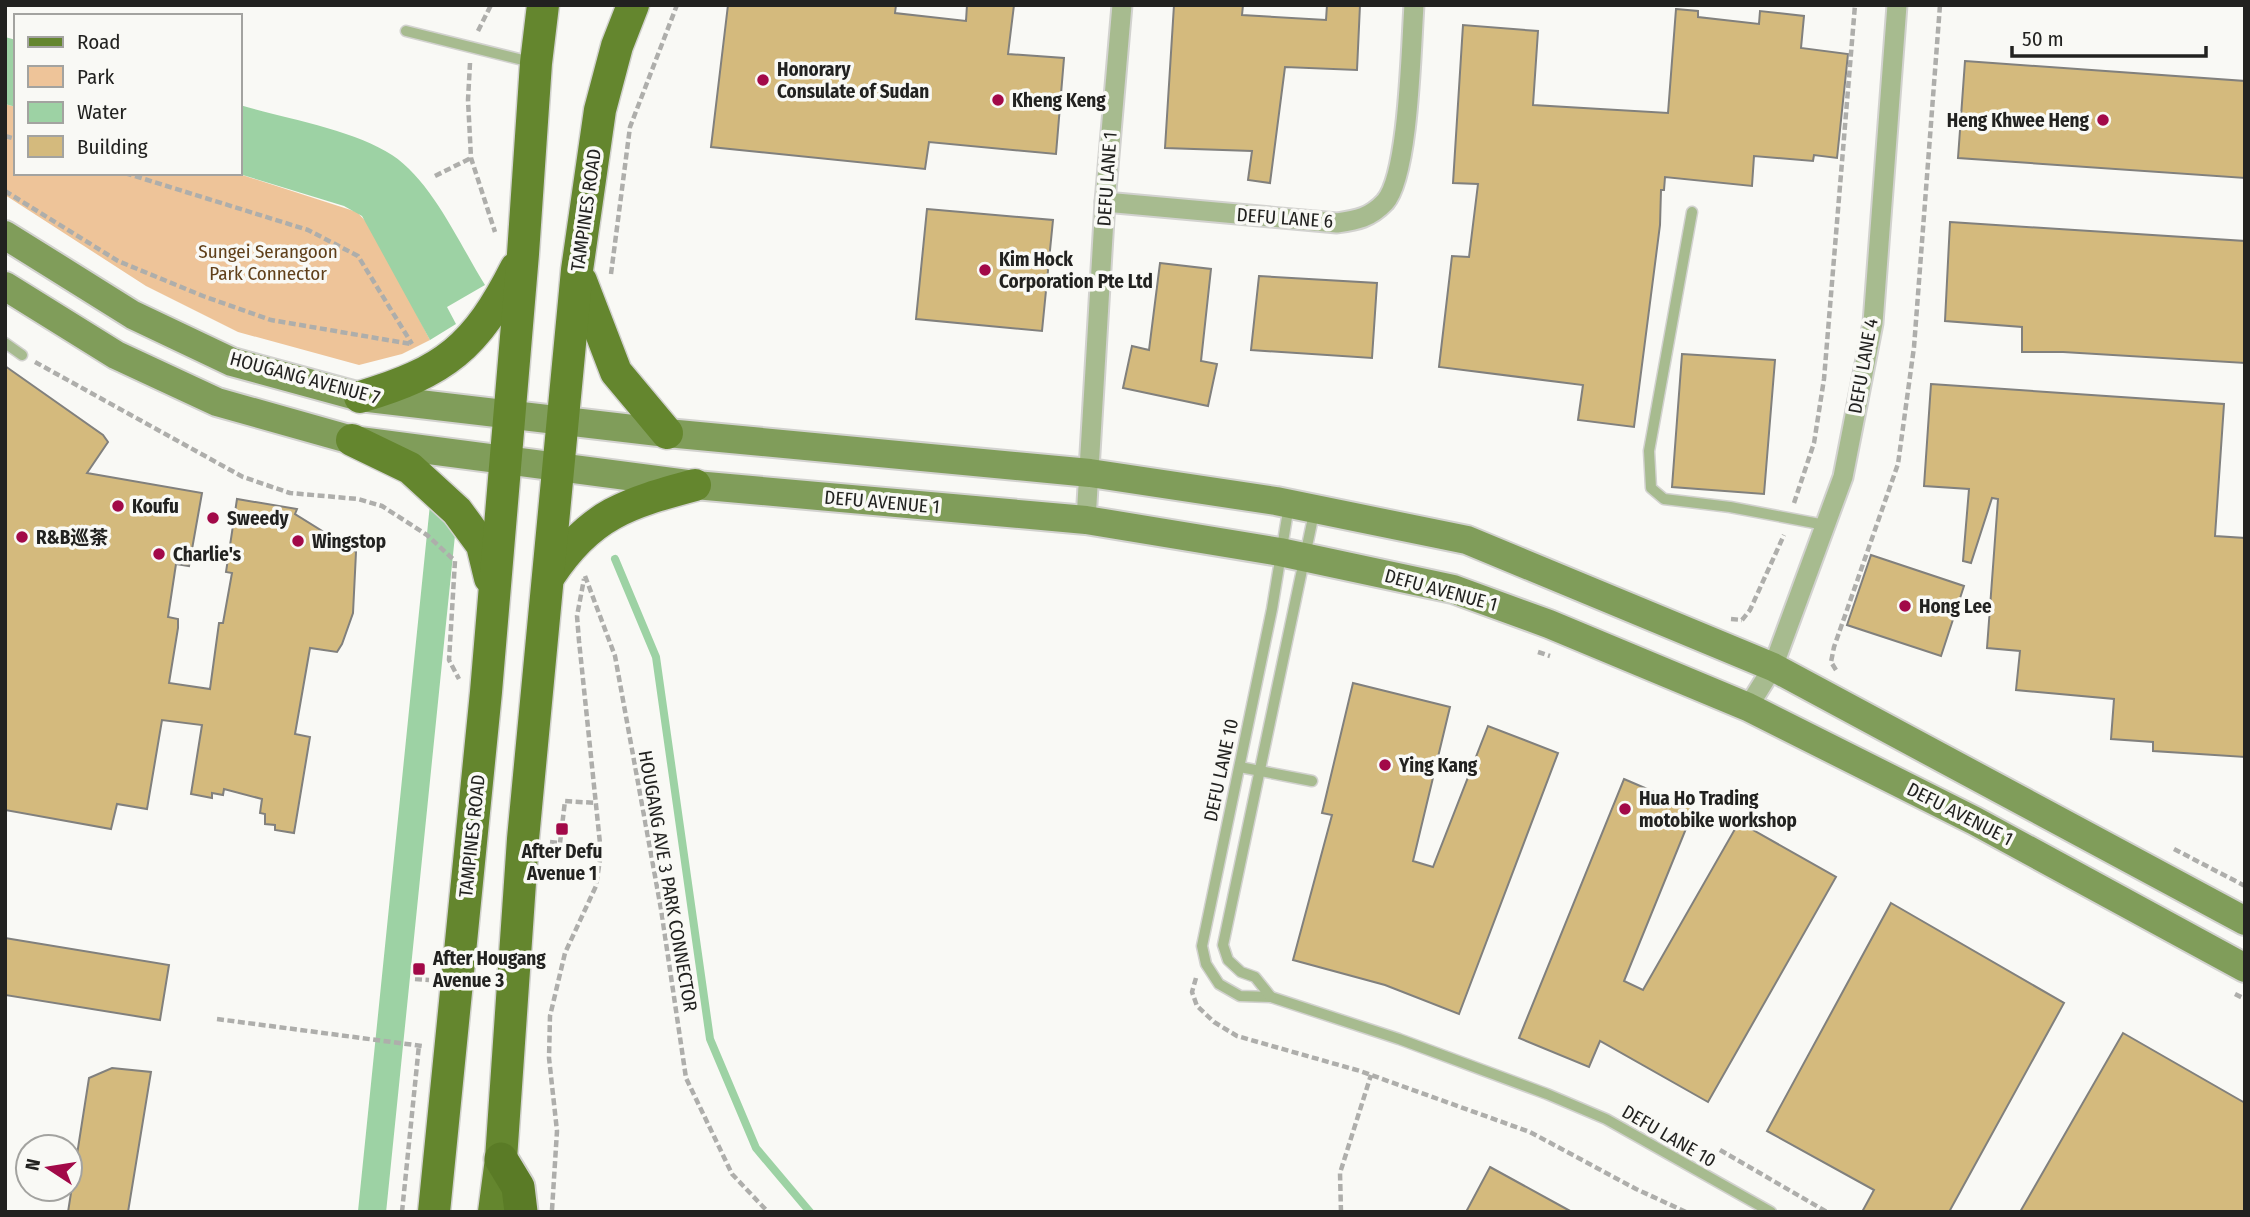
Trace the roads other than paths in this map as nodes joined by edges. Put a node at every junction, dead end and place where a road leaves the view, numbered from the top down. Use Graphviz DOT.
graph roads {
  1 [pos="543,5"];
  2 [pos="633,5"];
  3 [pos="1122,5"];
  4 [pos="1415,5"];
  5 [pos="1897,5"];
  6 [pos="406,31"];
  7 [pos="536,63"];
  8 [pos="1105,202"];
  9 [pos="1692,212"];
  10 [pos="5,235"];
  11 [pos="523,254"];
  12 [pos="577,270"];
  13 [pos="5,286"];
  14 [pos="5,343"];
  15 [pos="22,355"];
  16 [pos="360,397"];
  17 [pos="509,415"];
  18 [pos="565,421"];
  19 [pos="667,433"];
  20 [pos="352,440"];
  21 [pos="505,461"];
  22 [pos="560,468"];
  23 [pos="1090,473"];
  24 [pos="695,485"];
  25 [pos="1302,506"];
  26 [pos="1086,520"];
  27 [pos="1825,525"];
  28 [pos="1292,555"];
  29 [pos="549,576"];
  30 [pos="494,597"];
  31 [pos="1773,667"];
  32 [pos="1748,707"];
  33 [pos="1240,767"];
  34 [pos="1261,771"];
  35 [pos="1312,781"];
  36 [pos="2245,921"];
  37 [pos="2239,980"];
  38 [pos="1271,997"];
  39 [pos="501,1159"];
  40 [pos="434,1212"];
  41 [pos="494,1212"];
  42 [pos="521,1212"];
  43 [pos="1771,1212"];
  1 -- 7 [label="main road, TAMPINES ROAD"];
  2 -- 12 [label="main road, TAMPINES ROAD"];
  3 -- 8 [label="street, DEFU LANE 1"];
  4 -- 8 [label="street, DEFU LANE 6"];
  5 -- 27 [label="street, DEFU LANE 4"];
  6 -- 7 [label="lane"];
  7 -- 11 [label="main road, TAMPINES ROAD"];
  8 -- 23 [label="street, DEFU LANE 1"];
  9 -- 27 [label="lane"];
  10 -- 16 [label="main road, HOUGANG AVENUE 7"];
  11 -- 16 [label="main road"];
  11 -- 17 [label="main road, TAMPINES ROAD"];
  12 -- 18 [label="main road, TAMPINES ROAD"];
  12 -- 19 [label="main road"];
  13 -- 20 [label="main road"];
  14 -- 15 [label="lane"];
  16 -- 17 [label="main road, HOUGANG AVENUE 7"];
  17 -- 18 [label="main road"];
  17 -- 21 [label="main road, TAMPINES ROAD"];
  18 -- 19 [label="main road"];
  18 -- 22 [label="main road, TAMPINES ROAD"];
  19 -- 23 [label="main road"];
  20 -- 21 [label="main road"];
  20 -- 30 [label="main road"];
  21 -- 22 [label="main road"];
  21 -- 30 [label="main road, TAMPINES ROAD"];
  22 -- 24 [label="main road, DEFU AVENUE 1"];
  22 -- 29 [label="main road, TAMPINES ROAD"];
  23 -- 25 [label="main road"];
  23 -- 26 [label="street, DEFU LANE 1"];
  24 -- 26 [label="main road, DEFU AVENUE 1"];
  24 -- 29 [label="main road"];
  25 -- 28 [label="lane, DEFU LANE 10"];
  25 -- 28 [label="lane, DEFU LANE 10"];
  25 -- 31 [label="main road"];
  26 -- 28 [label="main road, DEFU AVENUE 1"];
  27 -- 31 [label="street, DEFU LANE 4"];
  28 -- 32 [label="main road, DEFU AVENUE 1"];
  28 -- 33 [label="lane, DEFU LANE 10"];
  28 -- 34 [label="lane, DEFU LANE 10"];
  29 -- 39 [label="main road, TAMPINES ROAD"];
  30 -- 40 [label="main road, TAMPINES ROAD"];
  31 -- 32 [label="street, DEFU LANE 4"];
  31 -- 36 [label="main road"];
  32 -- 37 [label="main road, DEFU AVENUE 1"];
  33 -- 34 [label="lane"];
  33 -- 38 [label="lane, DEFU LANE 10"];
  34 -- 35 [label="lane"];
  34 -- 38 [label="lane, DEFU LANE 10"];
  38 -- 43 [label="lane, DEFU LANE 10"];
  39 -- 41 [label="main road, TAMPINES ROAD"];
  39 -- 42 [label="highway"];
}
